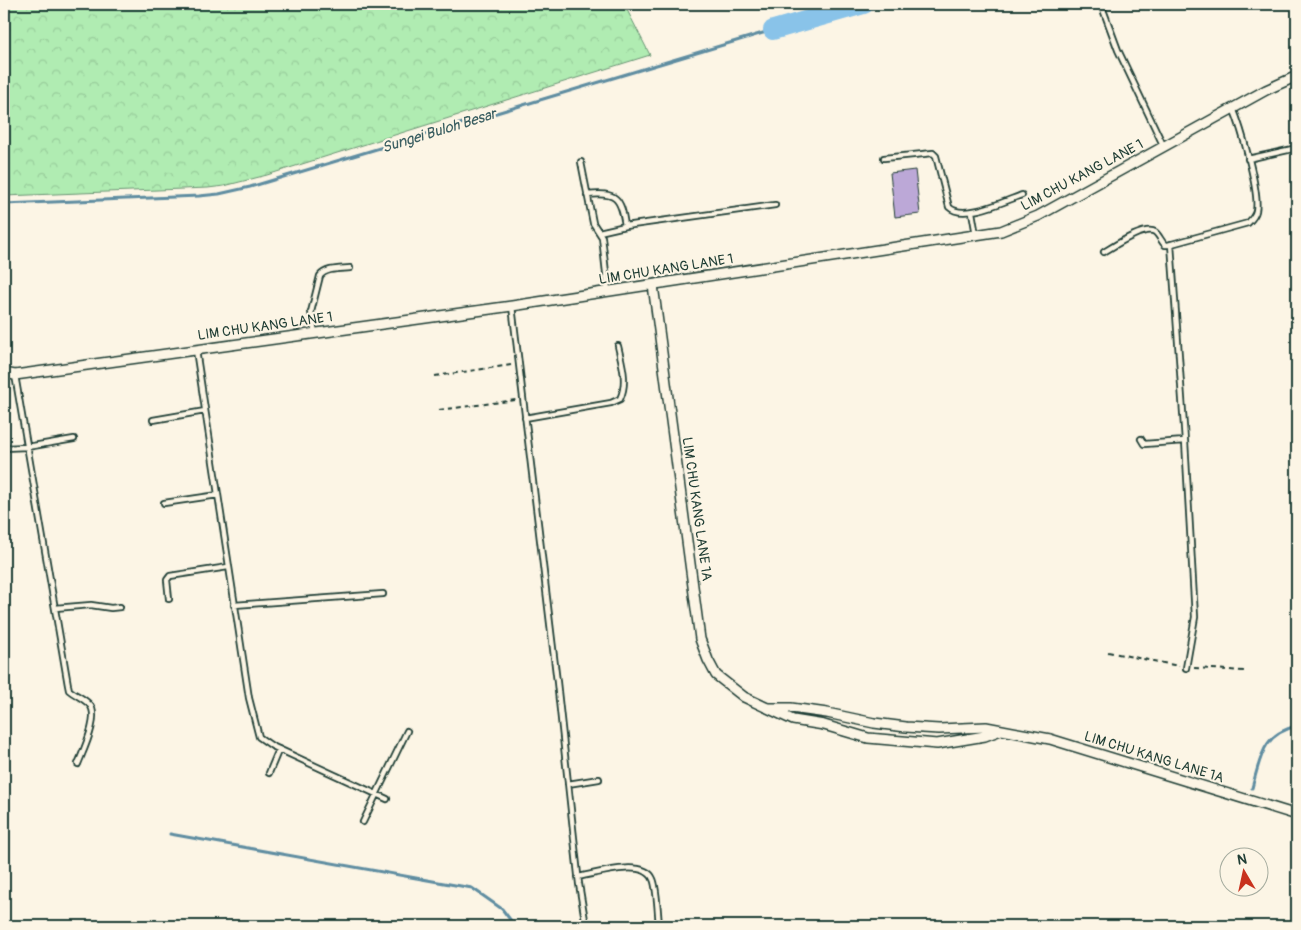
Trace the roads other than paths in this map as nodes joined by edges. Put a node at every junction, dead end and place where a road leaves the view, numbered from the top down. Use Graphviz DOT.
graph roads {
  1 [pos="1101,4"];
  2 [pos="1297,76"];
  3 [pos="1233,108"];
  4 [pos="1164,147"];
  5 [pos="1297,148"];
  6 [pos="884,158"];
  7 [pos="1248,159"];
  8 [pos="580,162"];
  9 [pos="587,195"];
  10 [pos="1022,196"];
  11 [pos="775,205"];
  12 [pos="972,212"];
  13 [pos="625,226"];
  14 [pos="599,232"];
  15 [pos="976,235"];
  16 [pos="1171,244"];
  17 [pos="1104,252"];
  18 [pos="350,268"];
  19 [pos="652,285"];
  20 [pos="608,292"];
  21 [pos="512,306"];
  22 [pos="315,333"];
  23 [pos="618,346"];
  24 [pos="196,350"];
  25 [pos="4,373"];
  26 [pos="15,375"];
  27 [pos="205,411"];
  28 [pos="525,418"];
  29 [pos="153,420"];
  30 [pos="1142,439"];
  31 [pos="74,440"];
  32 [pos="1185,441"];
  33 [pos="27,447"];
  34 [pos="4,448"];
  35 [pos="218,495"];
  36 [pos="164,503"];
  37 [pos="228,567"];
  38 [pos="382,594"];
  39 [pos="169,599"];
  40 [pos="234,605"];
  41 [pos="120,607"];
  42 [pos="55,608"];
  43 [pos="1186,668"];
  44 [pos="764,708"];
  45 [pos="1001,730"];
  46 [pos="407,731"];
  47 [pos="278,749"];
  48 [pos="78,764"];
  49 [pos="269,773"];
  50 [pos="599,779"];
  51 [pos="568,784"];
  52 [pos="377,794"];
  53 [pos="387,799"];
  54 [pos="1297,812"];
  55 [pos="363,822"];
  56 [pos="578,877"];
  57 [pos="586,926"];
  58 [pos="660,926"];
  1 -- 4 [label="lane"];
  2 -- 3 [label="street, LIM CHU KANG LANE 1"];
  3 -- 4 [label="street, LIM CHU KANG LANE 1"];
  3 -- 7 [label="lane"];
  4 -- 15 [label="street, LIM CHU KANG LANE 1"];
  5 -- 7 [label="lane"];
  6 -- 12 [label="lane"];
  7 -- 16 [label="lane"];
  8 -- 9 [label="lane"];
  9 -- 13 [label="lane"];
  9 -- 14 [label="lane"];
  10 -- 12 [label="lane"];
  11 -- 13 [label="lane"];
  12 -- 15 [label="lane"];
  13 -- 14 [label="lane"];
  14 -- 20 [label="lane"];
  15 -- 19 [label="street, LIM CHU KANG LANE 1"];
  16 -- 17 [label="lane"];
  16 -- 32 [label="lane"];
  18 -- 22 [label="lane"];
  19 -- 20 [label="street, LIM CHU KANG LANE 1"];
  19 -- 44 [label="street, LIM CHU KANG LANE 1A"];
  20 -- 21 [label="street, LIM CHU KANG LANE 1"];
  21 -- 22 [label="street, LIM CHU KANG LANE 1"];
  21 -- 28 [label="lane"];
  22 -- 24 [label="street, LIM CHU KANG LANE 1"];
  23 -- 28 [label="lane"];
  24 -- 26 [label="street, LIM CHU KANG LANE 1"];
  24 -- 27 [label="lane"];
  25 -- 26 [label="street, LIM CHU KANG LANE 1"];
  26 -- 33 [label="lane"];
  27 -- 29 [label="lane"];
  27 -- 35 [label="lane"];
  28 -- 51 [label="lane"];
  30 -- 32 [label="lane"];
  31 -- 33 [label="lane"];
  32 -- 43 [label="lane"];
  33 -- 34 [label="lane"];
  33 -- 42 [label="lane"];
  35 -- 36 [label="lane"];
  35 -- 37 [label="lane"];
  37 -- 39 [label="lane"];
  37 -- 40 [label="lane"];
  38 -- 40 [label="lane"];
  40 -- 47 [label="lane"];
  41 -- 42 [label="lane"];
  42 -- 48 [label="lane"];
  44 -- 45 [label="street, LIM CHU KANG LANE 1A"];
  44 -- 45 [label="street, LIM CHU KANG LANE 1A"];
  45 -- 54 [label="street, LIM CHU KANG LANE 1A"];
  46 -- 52 [label="lane"];
  47 -- 49 [label="lane"];
  47 -- 52 [label="lane"];
  50 -- 51 [label="lane"];
  51 -- 56 [label="lane"];
  52 -- 53 [label="lane"];
  52 -- 55 [label="lane"];
  56 -- 57 [label="lane"];
  56 -- 58 [label="lane"];
}
